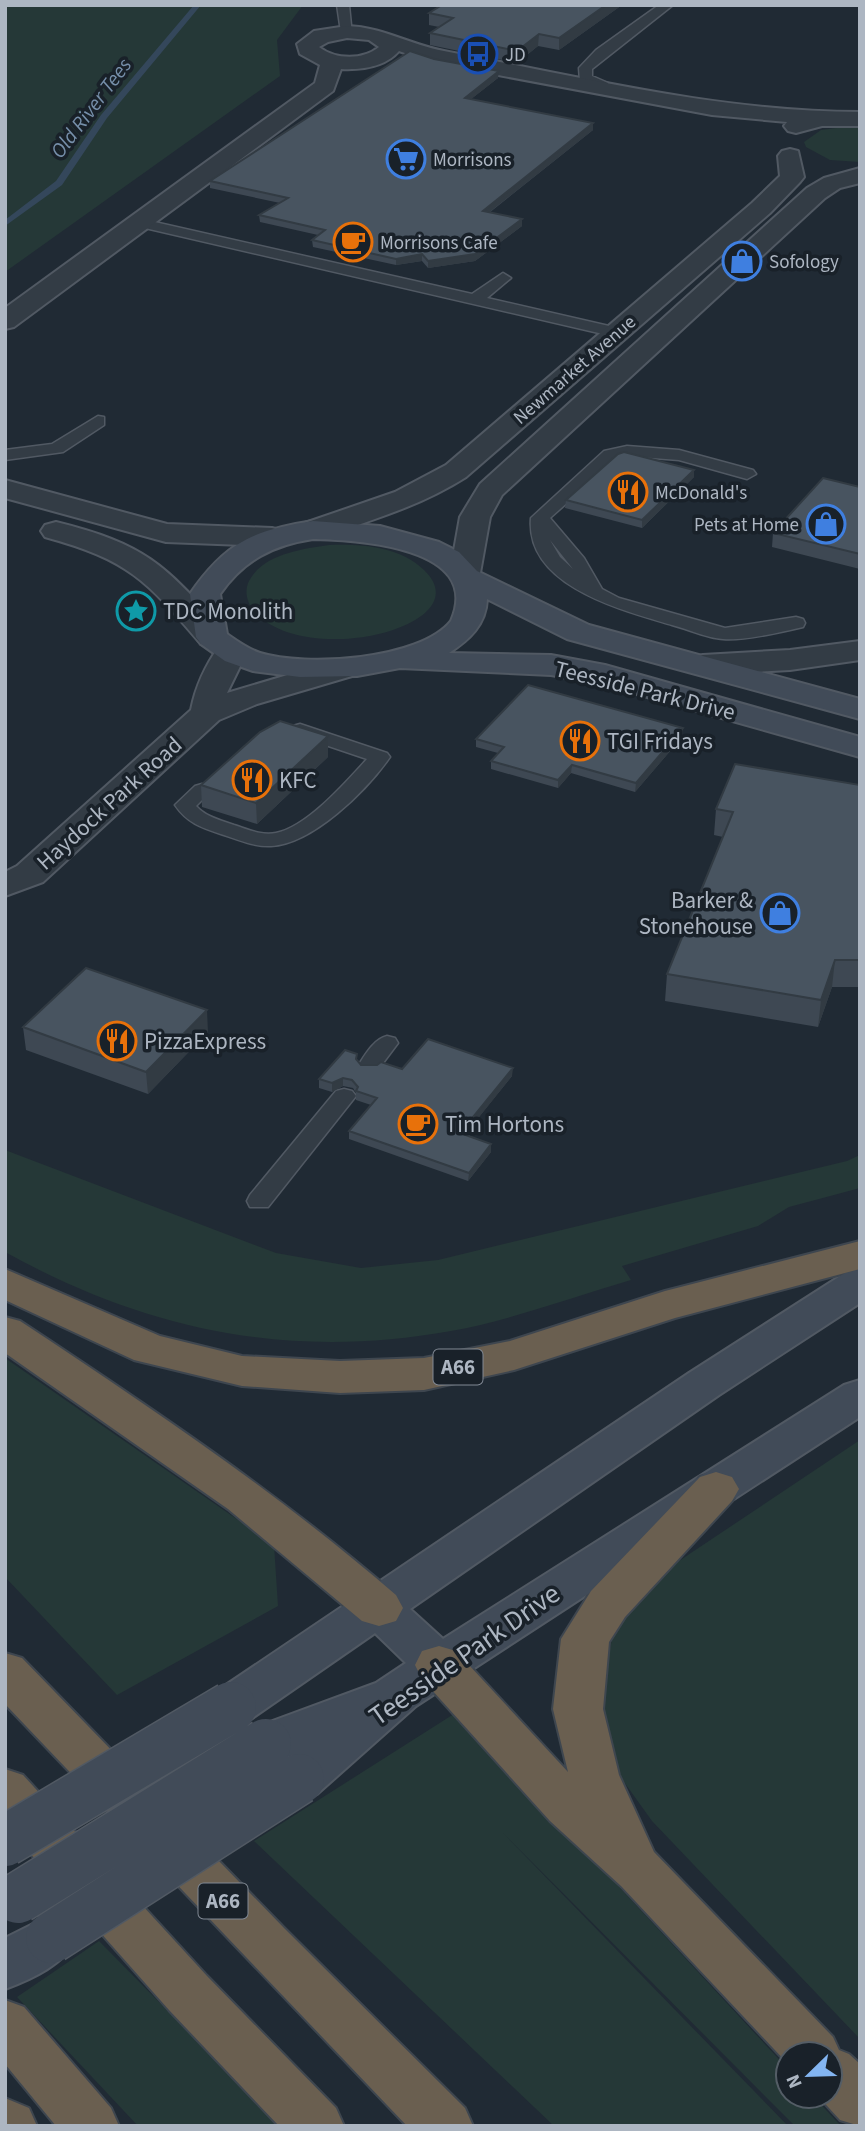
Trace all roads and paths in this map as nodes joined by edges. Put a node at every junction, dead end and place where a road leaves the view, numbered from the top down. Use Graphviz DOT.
graph roads {
  1 [pos="343,5"];
  2 [pos="667,5"];
  3 [pos="347,32"];
  4 [pos="379,48"];
  5 [pos="332,61"];
  6 [pos="603,86"];
  7 [pos="712,108"];
  8 [pos="821,119"];
  9 [pos="860,119"];
  10 [pos="786,151"];
  11 [pos="860,174"];
  12 [pos="137,222"];
  13 [pos="503,278"];
  14 [pos="475,299"];
  15 [pos="5,321"];
  16 [pos="616,332"];
  17 [pos="98,421"];
  18 [pos="5,455"];
  19 [pos="747,474"];
  20 [pos="5,489"];
  21 [pos="5,516"];
  22 [pos="313,530"];
  23 [pos="272,537"];
  24 [pos="466,576"];
  25 [pos="796,623"];
  26 [pos="222,645"];
  27 [pos="860,650"];
  28 [pos="383,662"];
  29 [pos="703,665"];
  30 [pos="341,669"];
  31 [pos="860,709"];
  32 [pos="207,713"];
  33 [pos="276,732"];
  34 [pos="860,747"];
  35 [pos="202,790"];
  36 [pos="5,885"];
  37 [pos="387,1043"];
  38 [pos="369,1066"];
  39 [pos="344,1096"];
  40 [pos="259,1200"];
  41 [pos="860,1255"];
  42 [pos="5,1283"];
  43 [pos="860,1283"];
  44 [pos="5,1332"];
  45 [pos="860,1396"];
  46 [pos="716,1489"];
  47 [pos="379,1608"];
  48 [pos="439,1665"];
  49 [pos="5,1672"];
  50 [pos="282,1761"];
  51 [pos="5,1790"];
  52 [pos="5,1841"];
  53 [pos="639,1871"];
  54 [pos="12,1901"];
  55 [pos="5,1966"];
  56 [pos="5,2024"];
  57 [pos="801,2040"];
  58 [pos="844,2085"];
  59 [pos="860,2102"];
  60 [pos="91,2126"];
  61 [pos="316,2126"];
  62 [pos="445,2126"];
  1 -- 3 [label="lane"];
  2 -- 6 [label="lane"];
  3 -- 4 [label="street"];
  3 -- 5 [label="street"];
  4 -- 5 [label="street"];
  4 -- 6 [label="street"];
  5 -- 12 [label="street"];
  6 -- 7 [label="street"];
  7 -- 8 [label="street"];
  7 -- 10 [label="street"];
  8 -- 9 [label="street"];
  8 -- 10 [label="street"];
  10 -- 11 [label="street"];
  10 -- 16 [label="street, Newmarket Avenue"];
  11 -- 24 [label="street, Newmarket Avenue"];
  12 -- 14 [label="lane"];
  12 -- 15 [label="street"];
  13 -- 14 [label="lane"];
  14 -- 16 [label="lane"];
  16 -- 22 [label="street, Newmarket Avenue"];
  17 -- 18 [label="lane"];
  19 -- 25 [label="lane"];
  20 -- 23 [label="street"];
  21 -- 26 [label="street"];
  22 -- 23 [label="street, Teesside Park Drive"];
  22 -- 24 [label="street, Teesside Park Drive"];
  23 -- 26 [label="street, Teesside Park Drive"];
  24 -- 28 [label="street"];
  24 -- 29 [label="street, Teesside Park Drive"];
  26 -- 30 [label="street"];
  26 -- 32 [label="street"];
  27 -- 29 [label="street"];
  28 -- 30 [label="street"];
  28 -- 34 [label="street, Teesside Park Drive"];
  29 -- 31 [label="street, Teesside Park Drive"];
  30 -- 32 [label="street"];
  32 -- 36 [label="street, Haydock Park Road"];
  33 -- 35 [label="lane"];
  37 -- 38 [label="lane"];
  39 -- 40 [label="lane"];
  41 -- 42 [label="highway, A66"];
  43 -- 47 [label="street"];
  44 -- 47 [label="highway"];
  45 -- 46 [label="street, Teesside Park Drive"];
  46 -- 48 [label="street, Teesside Park Drive"];
  46 -- 53 [label="highway"];
  47 -- 48 [label="street"];
  47 -- 52 [label="street, bridge"];
  48 -- 50 [label="street, Teesside Park Drive"];
  48 -- 53 [label="highway"];
  49 -- 62 [label="highway, A66"];
  50 -- 54 [label="street, bridge"];
  50 -- 55 [label="street, Teesside Park Drive, bridge"];
  51 -- 61 [label="highway"];
  53 -- 57 [label="highway"];
  56 -- 60 [label="highway"];
  58 -- 59 [label="highway"];
}
